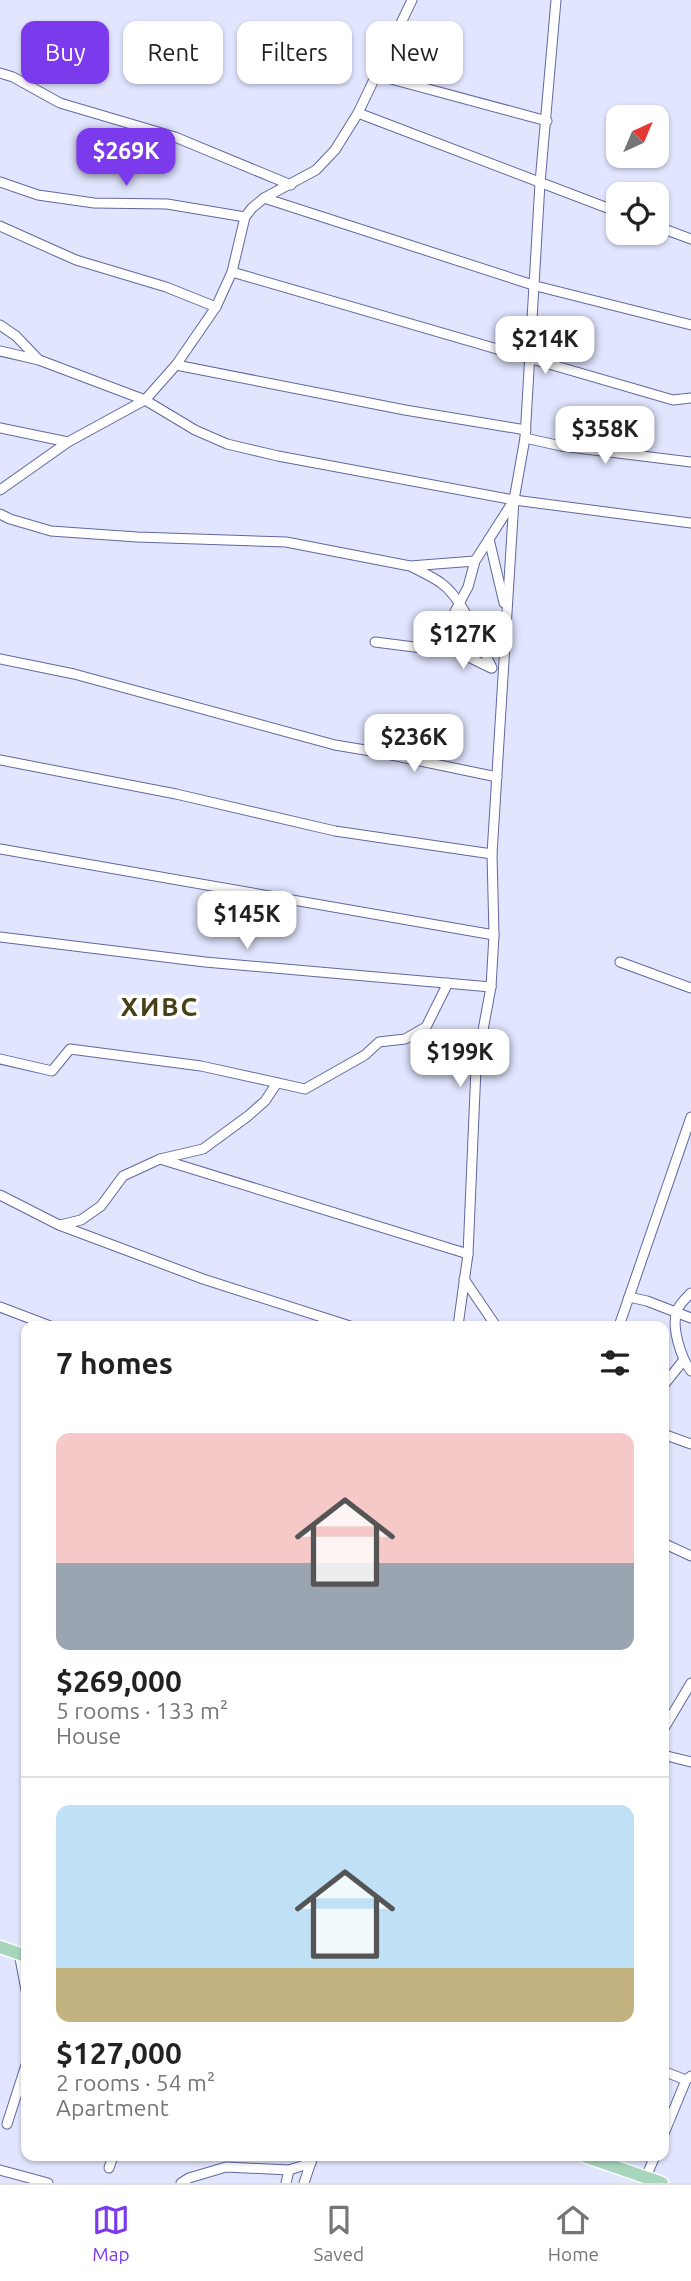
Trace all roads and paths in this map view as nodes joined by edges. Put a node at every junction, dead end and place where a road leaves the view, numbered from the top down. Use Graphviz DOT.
graph roads {
  1 [pos="412,0"];
  2 [pos="556,0"];
  3 [pos="402,21"];
  4 [pos="0,73"];
  5 [pos="372,84"];
  6 [pos="409,84"];
  7 [pos="358,113"];
  8 [pos="547,121"];
  9 [pos="0,182"];
  10 [pos="540,183"];
  11 [pos="291,185"];
  12 [pos="264,198"];
  13 [pos="606,208"];
  14 [pos="245,217"];
  15 [pos="0,226"];
  16 [pos="669,231"];
  17 [pos="691,239"];
  18 [pos="232,272"];
  19 [pos="536,286"];
  20 [pos="216,307"];
  21 [pos="691,325"];
  22 [pos="0,326"];
  23 [pos="0,351"];
  24 [pos="531,359"];
  25 [pos="39,360"];
  26 [pos="176,365"];
  27 [pos="691,398"];
  28 [pos="145,400"];
  29 [pos="0,428"];
  30 [pos="526,434"];
  31 [pos="68,442"];
  32 [pos="691,462"];
  33 [pos="0,490"];
  34 [pos="514,500"];
  35 [pos="0,514"];
  36 [pos="691,523"];
  37 [pos="489,539"];
  38 [pos="475,561"];
  39 [pos="410,566"];
  40 [pos="459,604"];
  41 [pos="507,615"];
  42 [pos="436,641"];
  43 [pos="375,642"];
  44 [pos="0,659"];
  45 [pos="492,668"];
  46 [pos="504,674"];
  47 [pos="0,760"];
  48 [pos="497,777"];
  49 [pos="0,849"];
  50 [pos="492,854"];
  51 [pos="494,936"];
  52 [pos="0,937"];
  53 [pos="620,962"];
  54 [pos="448,983"];
  55 [pos="491,986"];
  56 [pos="691,988"];
  57 [pos="0,1059"];
  58 [pos="277,1083"];
  59 [pos="691,1117"];
  60 [pos="689,1131"];
  61 [pos="160,1159"];
  62 [pos="0,1195"];
  63 [pos="59,1225"];
  64 [pos="468,1254"];
  65 [pos="464,1279"];
  66 [pos="691,1293"];
  67 [pos="629,1297"];
  68 [pos="0,1307"];
  69 [pos="676,1312"];
  70 [pos="691,1318"];
  71 [pos="37,1321"];
  72 [pos="334,1321"];
  73 [pos="459,1321"];
  74 [pos="493,1321"];
  75 [pos="620,1321"];
  76 [pos="684,1361"];
  77 [pos="691,1371"];
  78 [pos="669,1379"];
  79 [pos="669,1436"];
  80 [pos="691,1444"];
  81 [pos="669,1546"];
  82 [pos="691,1556"];
  83 [pos="690,1689"];
  84 [pos="669,1721"];
  85 [pos="669,1756"];
  86 [pos="691,1762"];
  87 [pos="0,1947"];
  88 [pos="21,1955"];
  89 [pos="669,2073"];
  90 [pos="689,2078"];
  91 [pos="21,2081"];
  92 [pos="669,2123"];
  93 [pos="7,2124"];
  94 [pos="111,2161"];
  95 [pos="308,2161"];
  96 [pos="311,2161"];
  97 [pos="599,2161"];
  98 [pos="653,2161"];
  99 [pos="109,2168"];
  100 [pos="0,2170"];
  101 [pos="289,2170"];
  102 [pos="646,2177"];
  103 [pos="48,2183"];
  104 [pos="181,2183"];
  105 [pos="286,2183"];
  106 [pos="304,2183"];
  107 [pos="662,2183"];
  1 -- 3 [label="street"];
  2 -- 8 [label="street"];
  4 -- 11 [label="street"];
  5 -- 7 [label="street"];
  6 -- 8 [label="street"];
  7 -- 10 [label="street"];
  7 -- 11 [label="street"];
  8 -- 10 [label="street"];
  9 -- 14 [label="street"];
  10 -- 13 [label="street"];
  10 -- 19 [label="street"];
  11 -- 12 [label="street"];
  12 -- 14 [label="street"];
  12 -- 19 [label="street"];
  14 -- 18 [label="street"];
  15 -- 20 [label="street"];
  16 -- 17 [label="street"];
  18 -- 20 [label="street"];
  18 -- 24 [label="street"];
  19 -- 21 [label="street"];
  19 -- 24 [label="street"];
  20 -- 26 [label="street"];
  22 -- 25 [label="street"];
  23 -- 25 [label="street"];
  24 -- 27 [label="street"];
  24 -- 30 [label="street"];
  25 -- 28 [label="street"];
  26 -- 28 [label="street"];
  26 -- 30 [label="street"];
  28 -- 31 [label="street"];
  28 -- 34 [label="street"];
  29 -- 31 [label="street"];
  30 -- 32 [label="street"];
  30 -- 34 [label="street"];
  31 -- 33 [label="street"];
  34 -- 36 [label="street"];
  34 -- 37 [label="street"];
  34 -- 41 [label="street"];
  35 -- 39 [label="street"];
  37 -- 38 [label="street"];
  37 -- 41 [label="street"];
  38 -- 39 [label="street"];
  38 -- 40 [label="street"];
  39 -- 40 [label="street"];
  40 -- 42 [label="street"];
  40 -- 45 [label="street"];
  41 -- 46 [label="street"];
  42 -- 43 [label="street"];
  42 -- 45 [label="street"];
  44 -- 48 [label="street"];
  45 -- 46 [label="street"];
  46 -- 48 [label="street"];
  47 -- 50 [label="street"];
  48 -- 50 [label="street"];
  49 -- 51 [label="street"];
  50 -- 51 [label="street"];
  51 -- 55 [label="street"];
  52 -- 54 [label="street"];
  53 -- 56 [label="street"];
  54 -- 55 [label="street"];
  54 -- 58 [label="street"];
  55 -- 64 [label="street"];
  57 -- 58 [label="street"];
  58 -- 61 [label="street"];
  59 -- 60 [label="street"];
  60 -- 67 [label="street"];
  61 -- 63 [label="street"];
  61 -- 64 [label="street"];
  62 -- 63 [label="street"];
  63 -- 72 [label="street"];
  64 -- 65 [label="street"];
  65 -- 73 [label="street"];
  65 -- 74 [label="street"];
  66 -- 69 [label="street"];
  67 -- 69 [label="street"];
  67 -- 75 [label="street"];
  68 -- 71 [label="street"];
  69 -- 70 [label="street"];
  69 -- 76 [label="street"];
  76 -- 77 [label="street"];
  76 -- 78 [label="street"];
  79 -- 80 [label="street"];
  81 -- 82 [label="street"];
  83 -- 84 [label="street"];
  85 -- 86 [label="street"];
  87 -- 88 [label="main road"];
  89 -- 90 [label="street"];
  90 -- 92 [label="street"];
  91 -- 93 [label="street"];
  94 -- 99 [label="street"];
  95 -- 101 [label="street"];
  96 -- 106 [label="street"];
  97 -- 102 [label="main road"];
  98 -- 102 [label="street"];
  100 -- 103 [label="street"];
  101 -- 104 [label="street"];
  101 -- 105 [label="street"];
  102 -- 107 [label="main road"];
}
